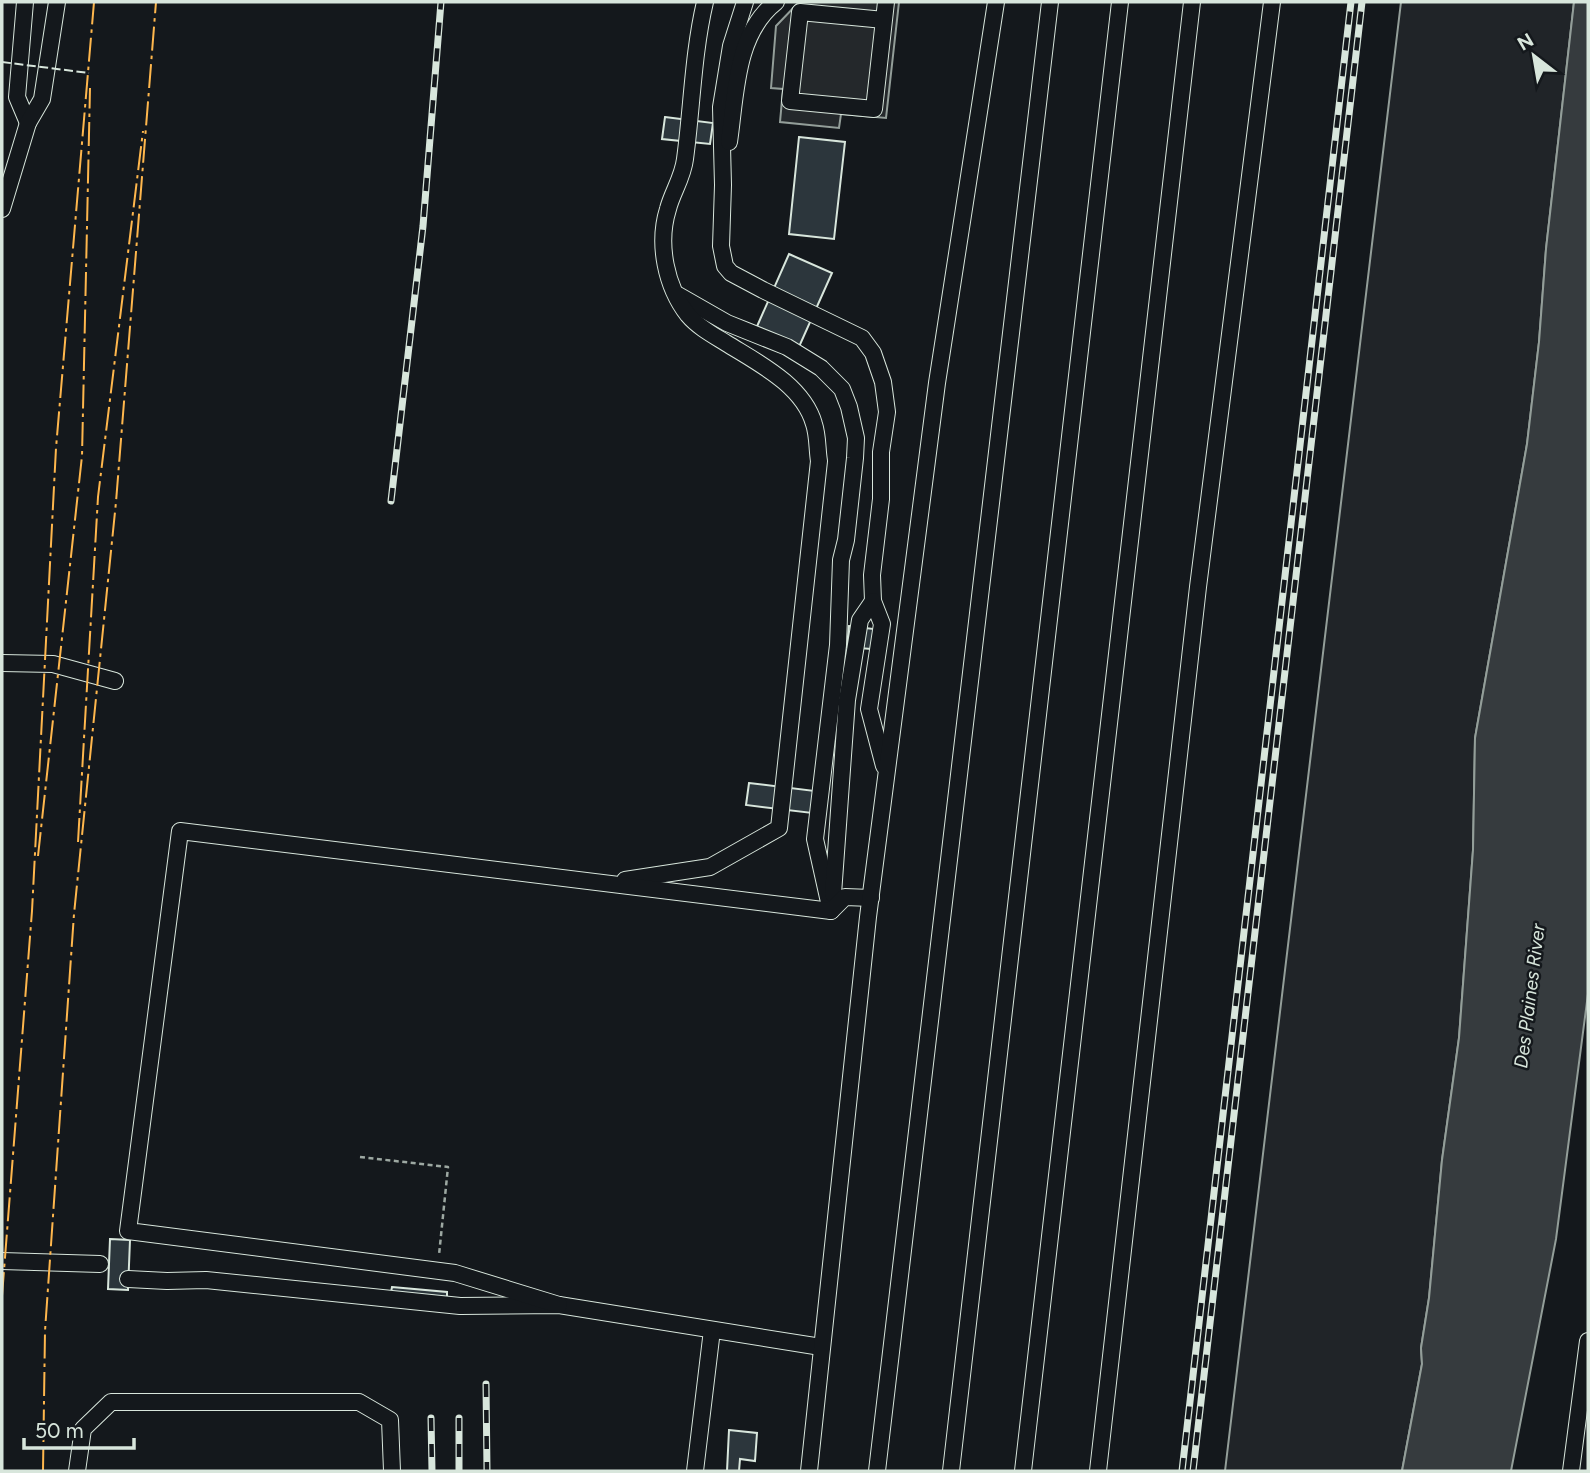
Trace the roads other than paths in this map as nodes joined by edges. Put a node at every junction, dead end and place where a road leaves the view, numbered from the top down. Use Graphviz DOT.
graph roads {
  1 [pos="25,2"];
  2 [pos="57,2"];
  3 [pos="691,2"];
  4 [pos="705,2"];
  5 [pos="745,2"];
  6 [pos="776,2"];
  7 [pos="886,2"];
  8 [pos="996,2"];
  9 [pos="1050,2"];
  10 [pos="1120,2"];
  11 [pos="1192,2"];
  12 [pos="1272,2"];
  13 [pos="701,18"];
  14 [pos="884,20"];
  15 [pos="28,123"];
  16 [pos="723,185"];
  17 [pos="2,209"];
  18 [pos="675,293"];
  19 [pos="873,601"];
  20 [pos="2,663"];
  21 [pos="116,681"];
  22 [pos="887,775"];
  23 [pos="604,883"];
  24 [pos="871,898"];
  25 [pos="831,911"];
  26 [pos="2,1261"];
  27 [pos="100,1264"];
  28 [pos="128,1279"];
  29 [pos="559,1305"];
  30 [pos="712,1330"];
  31 [pos="1588,1340"];
  32 [pos="821,1347"];
  33 [pos="76,1471"];
  34 [pos="392,1471"];
  35 [pos="695,1471"];
  36 [pos="809,1471"];
  37 [pos="877,1471"];
  38 [pos="951,1471"];
  39 [pos="1023,1471"];
  40 [pos="1098,1471"];
  41 [pos="1571,1471"];
  1 -- 15 [label="lane"];
  2 -- 15 [label="lane"];
  3 -- 13 [label="lane"];
  4 -- 13 [label="lane"];
  5 -- 16 [label="lane"];
  6 -- 16 [label="lane"];
  7 -- 14 [label="lane"];
  8 -- 22 [label="lane"];
  9 -- 37 [label="lane"];
  10 -- 38 [label="lane"];
  11 -- 39 [label="lane"];
  12 -- 40 [label="lane"];
  13 -- 18 [label="lane"];
  14 -- 14 [label="lane"];
  15 -- 17 [label="lane"];
  16 -- 19 [label="lane"];
  18 -- 23 [label="lane"];
  18 -- 25 [label="lane"];
  19 -- 22 [label="lane"];
  19 -- 25 [label="lane"];
  20 -- 21 [label="lane"];
  22 -- 24 [label="lane"];
  23 -- 25 [label="lane"];
  23 -- 29 [label="lane"];
  24 -- 25 [label="lane"];
  24 -- 32 [label="lane"];
  26 -- 27 [label="lane"];
  28 -- 29 [label="lane"];
  29 -- 30 [label="lane"];
  30 -- 32 [label="lane"];
  30 -- 35 [label="lane"];
  31 -- 41 [label="lane"];
  32 -- 36 [label="lane"];
  33 -- 34 [label="lane"];
}
